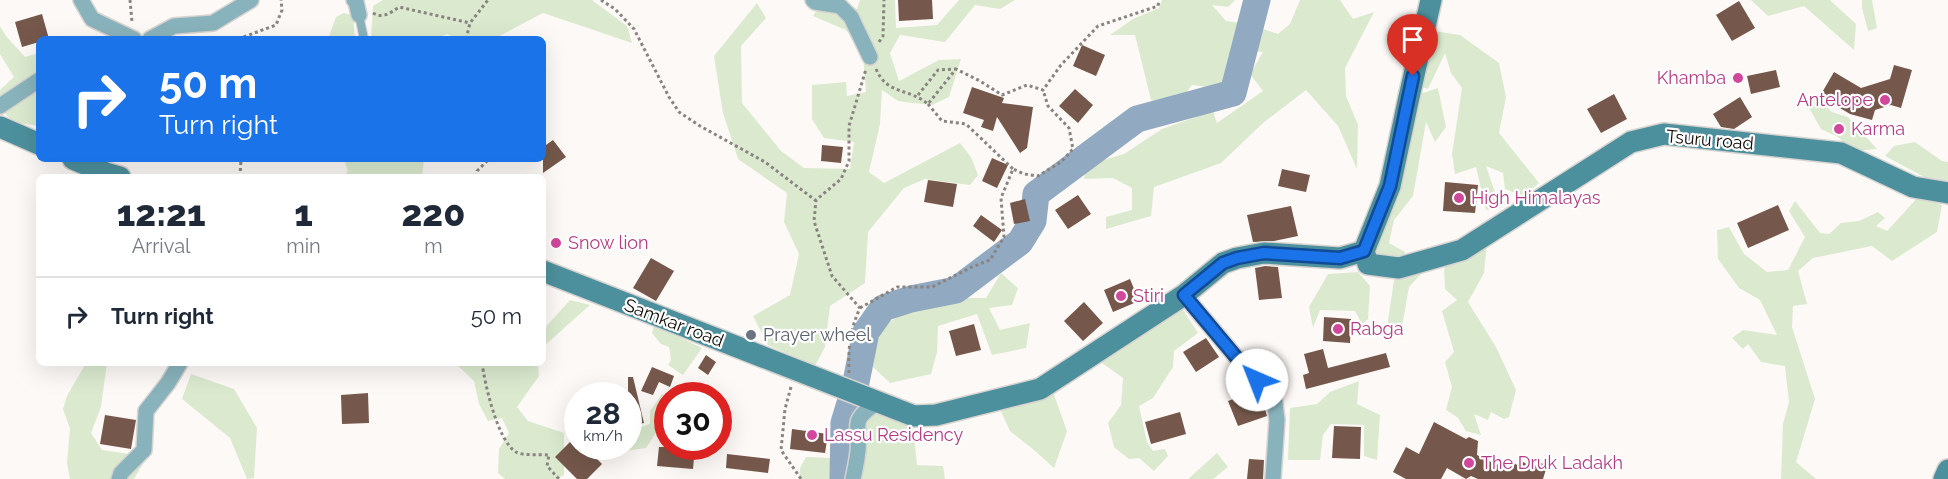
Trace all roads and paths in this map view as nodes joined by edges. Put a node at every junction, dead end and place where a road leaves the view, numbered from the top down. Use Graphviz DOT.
graph roads {
  1 [pos="81,0"];
  2 [pos="130,0"];
  3 [pos="251,0"];
  4 [pos="281,0"];
  5 [pos="488,0"];
  6 [pos="601,0"];
  7 [pos="813,0"];
  8 [pos="884,0"];
  9 [pos="1159,0"];
  10 [pos="1431,0"];
  11 [pos="356,6"];
  12 [pos="470,23"];
  13 [pos="128,36"];
  14 [pos="134,36"];
  15 [pos="156,36"];
  16 [pos="246,36"];
  17 [pos="363,36"];
  18 [pos="467,36"];
  19 [pos="870,57"];
  20 [pos="956,69"];
  21 [pos="36,82"];
  22 [pos="1043,90"];
  23 [pos="918,96"];
  24 [pos="928,104"];
  25 [pos="0,106"];
  26 [pos="0,127"];
  27 [pos="36,143"];
  28 [pos="80,162"];
  29 [pos="486,162"];
  30 [pos="1013,169"];
  31 [pos="110,174"];
  32 [pos="476,174"];
  33 [pos="1948,193"];
  34 [pos="816,200"];
  35 [pos="1364,251"];
  36 [pos="546,272"];
  37 [pos="1184,295"];
  38 [pos="860,308"];
  39 [pos="178,366"];
  40 [pos="483,366"];
  41 [pos="797,371"];
  42 [pos="844,382"];
  43 [pos="871,400"];
  44 [pos="1948,470"];
  45 [pos="119,479"];
  46 [pos="559,479"];
  47 [pos="801,479"];
  48 [pos="853,479"];
  49 [pos="1273,479"];
  50 [pos="1944,479"];
  1 -- 13 [label="street"];
  2 -- 14 [label="path"];
  3 -- 15 [label="street"];
  4 -- 16 [label="path"];
  5 -- 12 [label="path"];
  6 -- 34 [label="path"];
  7 -- 19 [label="street"];
  8 -- 19 [label="path"];
  9 -- 22 [label="path"];
  10 -- 35 [label="street"];
  11 -- 12 [label="path"];
  11 -- 17 [label="lane"];
  12 -- 18 [label="path"];
  19 -- 23 [label="path"];
  19 -- 34 [label="path"];
  20 -- 22 [label="path"];
  20 -- 23 [label="path"];
  20 -- 24 [label="path"];
  21 -- 25 [label="street"];
  22 -- 30 [label="path"];
  23 -- 24 [label="path"];
  24 -- 30 [label="path"];
  26 -- 27 [label="street"];
  28 -- 31 [label="street"];
  29 -- 32 [label="path"];
  30 -- 38 [label="path"];
  33 -- 35 [label="street, Tsuru road"];
  34 -- 38 [label="path"];
  35 -- 37 [label="street, Samkar road"];
  36 -- 41 [label="street, Samkar road"];
  37 -- 43 [label="street, Samkar road"];
  37 -- 49 [label="street"];
  38 -- 42 [label="path"];
  39 -- 45 [label="street"];
  40 -- 46 [label="path"];
  41 -- 42 [label="street, Samkar road"];
  41 -- 47 [label="path"];
  42 -- 43 [label="street, Samkar road"];
  43 -- 48 [label="street"];
  44 -- 50 [label="street"];
}
